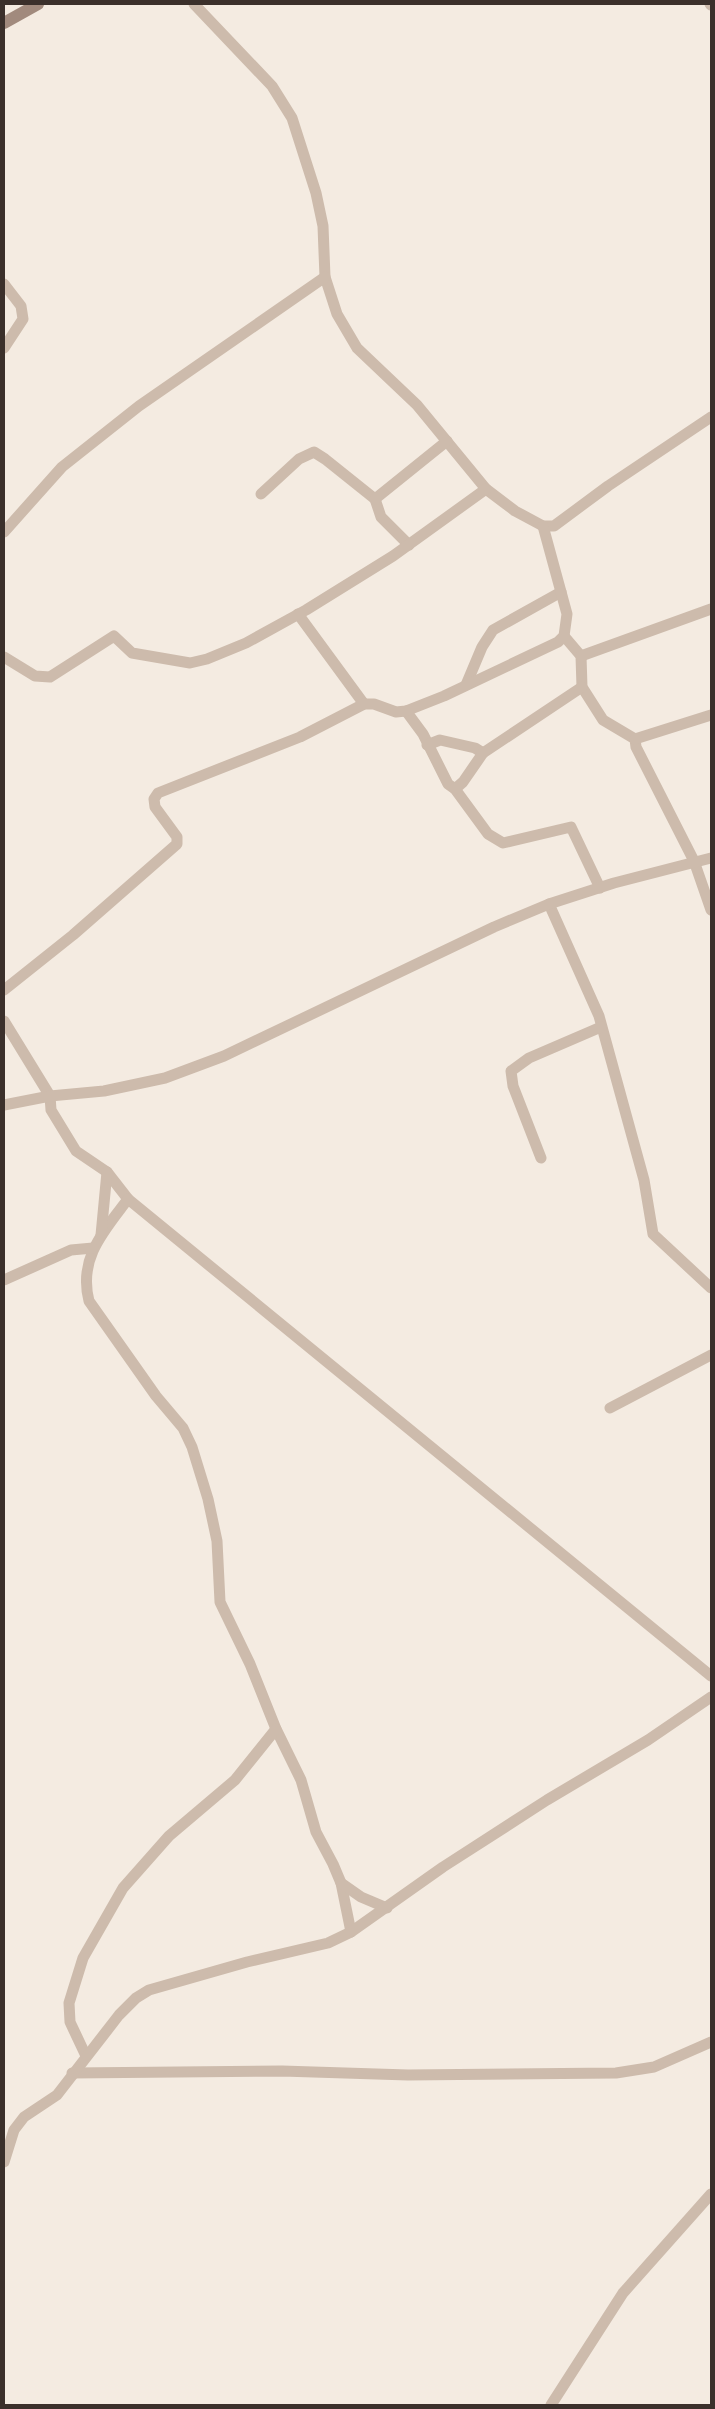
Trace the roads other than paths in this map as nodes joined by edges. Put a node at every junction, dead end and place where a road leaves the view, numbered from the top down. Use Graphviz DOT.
graph roads {
  1 [pos="38,4"];
  2 [pos="194,4"];
  3 [pos="18,9"];
  4 [pos="4,22"];
  5 [pos="325,277"];
  6 [pos="4,284"];
  7 [pos="4,348"];
  8 [pos="711,417"];
  9 [pos="447,441"];
  10 [pos="486,489"];
  11 [pos="260,494"];
  12 [pos="375,499"];
  13 [pos="543,526"];
  14 [pos="4,532"];
  15 [pos="409,545"];
  16 [pos="561,592"];
  17 [pos="711,609"];
  18 [pos="298,614"];
  19 [pos="564,636"];
  20 [pos="581,656"];
  21 [pos="4,657"];
  22 [pos="466,685"];
  23 [pos="582,687"];
  24 [pos="364,704"];
  25 [pos="406,712"];
  26 [pos="711,715"];
  27 [pos="635,739"];
  28 [pos="427,745"];
  29 [pos="483,753"];
  30 [pos="455,789"];
  31 [pos="711,858"];
  32 [pos="694,861"];
  33 [pos="600,888"];
  34 [pos="549,904"];
  35 [pos="711,910"];
  36 [pos="4,990"];
  37 [pos="4,1021"];
  38 [pos="601,1028"];
  39 [pos="50,1096"];
  40 [pos="4,1106"];
  41 [pos="541,1158"];
  42 [pos="107,1172"];
  43 [pos="128,1199"];
  44 [pos="100,1236"];
  45 [pos="93,1248"];
  46 [pos="4,1280"];
  47 [pos="711,1288"];
  48 [pos="711,1355"];
  49 [pos="610,1408"];
  50 [pos="711,1676"];
  51 [pos="711,1697"];
  52 [pos="276,1729"];
  53 [pos="341,1883"];
  54 [pos="387,1908"];
  55 [pos="351,1932"];
  56 [pos="711,2042"];
  57 [pos="86,2056"];
  58 [pos="72,2073"];
  59 [pos="4,2162"];
  60 [pos="711,2194"];
  61 [pos="556,2403"];
  1 -- 3 [label="street"];
  2 -- 5 [label="street"];
  3 -- 4 [label="street"];
  5 -- 9 [label="street"];
  5 -- 14 [label="street"];
  6 -- 7 [label="street"];
  8 -- 13 [label="street"];
  9 -- 10 [label="street"];
  9 -- 12 [label="street"];
  10 -- 13 [label="street"];
  10 -- 15 [label="street"];
  11 -- 12 [label="street"];
  12 -- 15 [label="street"];
  13 -- 16 [label="street"];
  15 -- 18 [label="street"];
  16 -- 19 [label="street"];
  16 -- 22 [label="street"];
  17 -- 20 [label="street"];
  18 -- 21 [label="street"];
  18 -- 24 [label="street"];
  19 -- 20 [label="street"];
  19 -- 22 [label="street"];
  20 -- 23 [label="street"];
  22 -- 25 [label="street"];
  23 -- 27 [label="street"];
  23 -- 29 [label="street"];
  24 -- 25 [label="street"];
  24 -- 36 [label="street"];
  25 -- 28 [label="street"];
  26 -- 27 [label="street"];
  27 -- 32 [label="street"];
  28 -- 29 [label="street"];
  28 -- 30 [label="street"];
  29 -- 30 [label="street"];
  30 -- 33 [label="street"];
  31 -- 32 [label="street"];
  32 -- 33 [label="street"];
  32 -- 35 [label="street"];
  33 -- 34 [label="street"];
  34 -- 38 [label="street"];
  34 -- 39 [label="street"];
  37 -- 39 [label="street"];
  38 -- 41 [label="street"];
  38 -- 47 [label="street"];
  39 -- 40 [label="street"];
  39 -- 42 [label="street"];
  42 -- 43 [label="street"];
  42 -- 44 [label="street"];
  43 -- 44 [label="street"];
  43 -- 50 [label="street"];
  44 -- 45 [label="street"];
  45 -- 46 [label="street"];
  45 -- 52 [label="street"];
  48 -- 49 [label="street"];
  51 -- 54 [label="street"];
  52 -- 53 [label="street"];
  52 -- 57 [label="street"];
  53 -- 54 [label="street"];
  53 -- 55 [label="street"];
  54 -- 55 [label="street"];
  55 -- 57 [label="street"];
  56 -- 58 [label="street"];
  57 -- 58 [label="street"];
  58 -- 59 [label="street"];
  60 -- 61 [label="street"];
}
